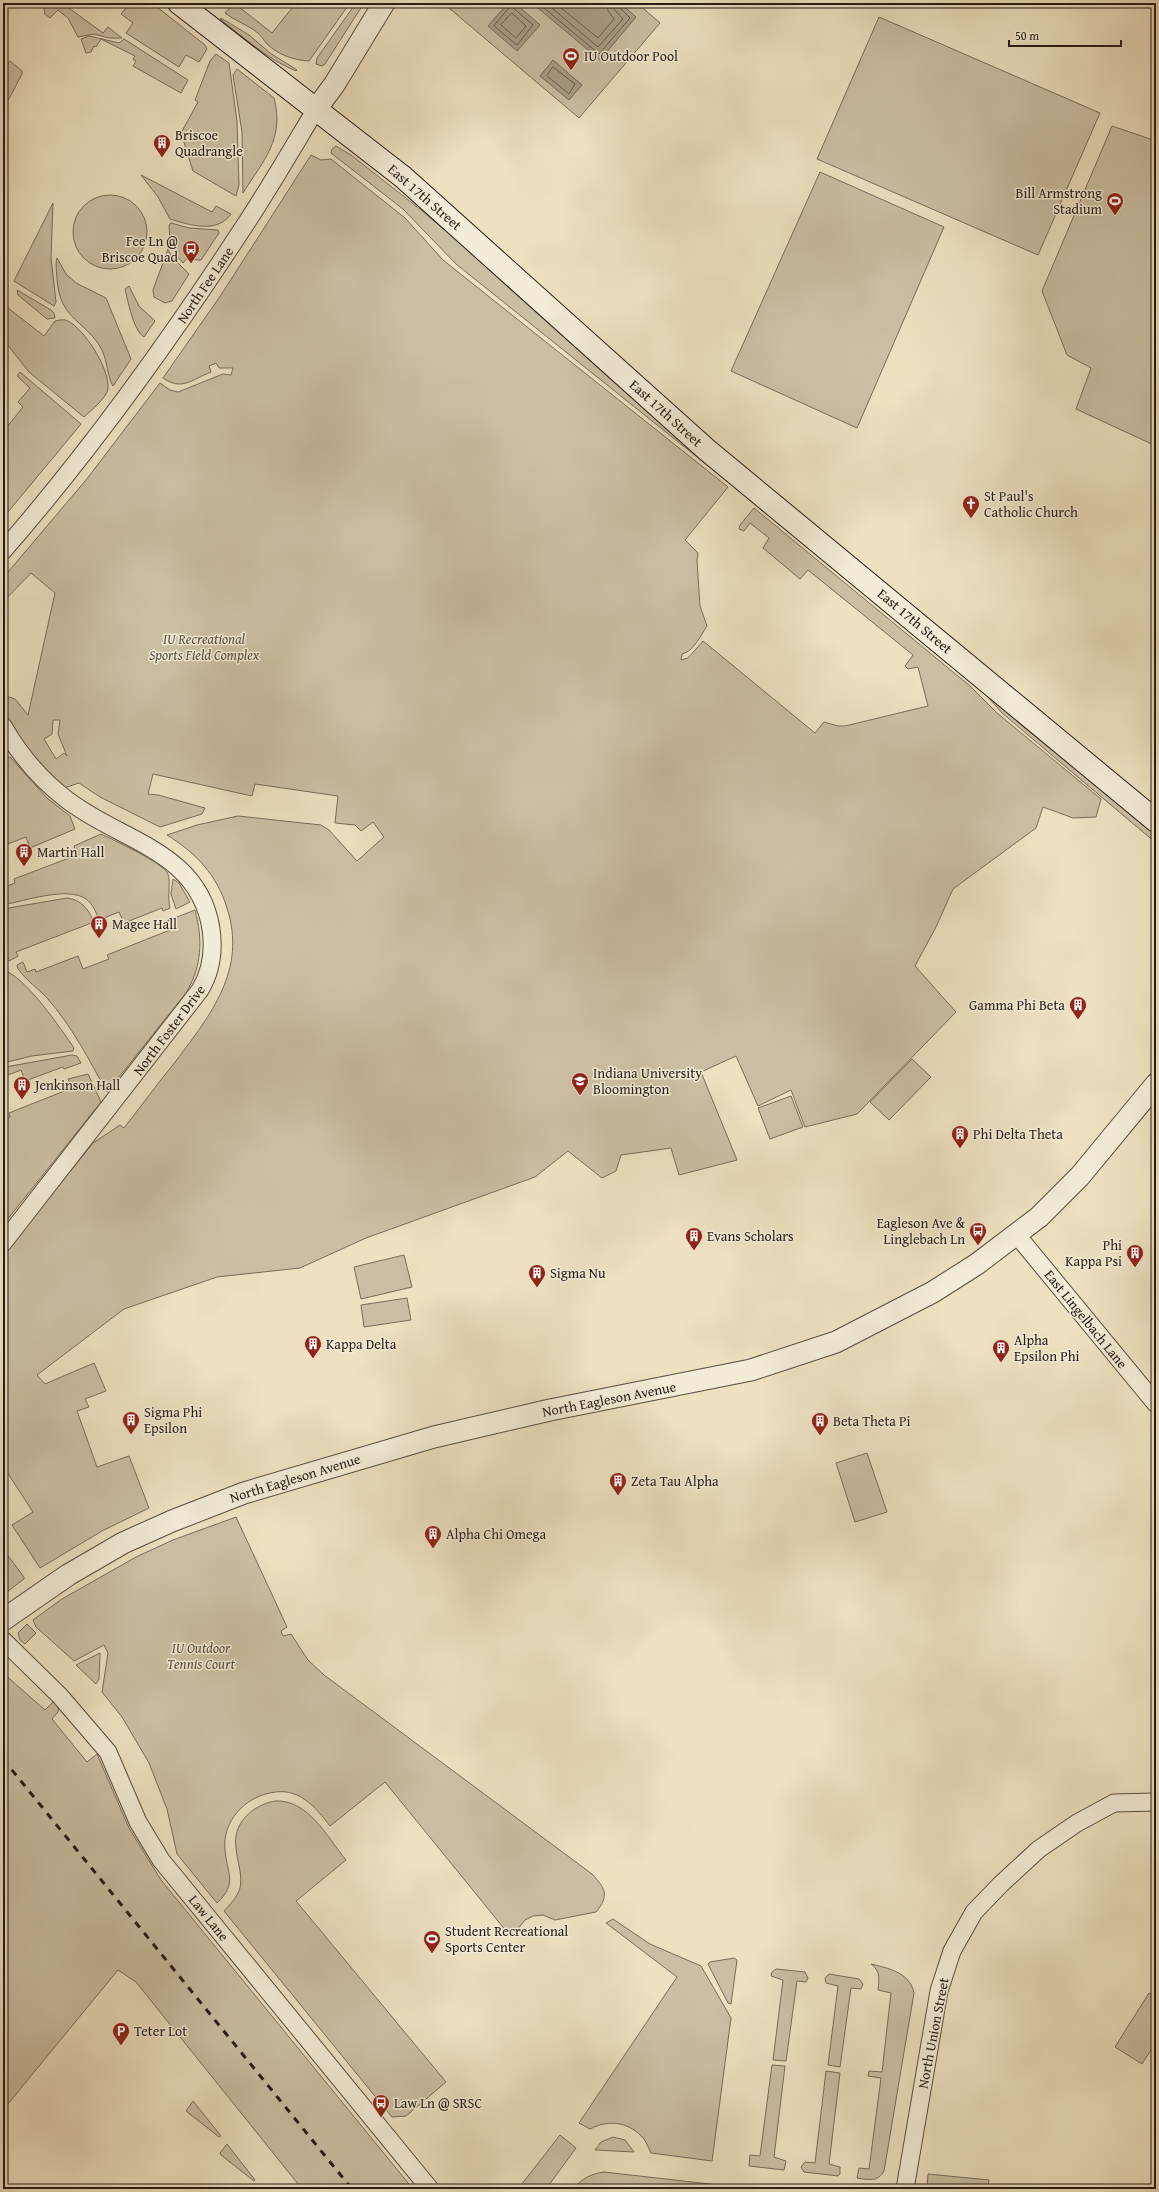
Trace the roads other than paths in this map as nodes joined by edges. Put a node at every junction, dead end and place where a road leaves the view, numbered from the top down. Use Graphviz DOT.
graph roads {
  1 [pos="179,3"];
  2 [pos="384,3"];
  3 [pos="316,109"];
  4 [pos="3,551"];
  5 [pos="3,726"];
  6 [pos="1156,821"];
  7 [pos="1156,1084"];
  8 [pos="1016,1234"];
  9 [pos="3,1243"];
  10 [pos="1156,1404"];
  11 [pos="3,1620"];
  12 [pos="3,1640"];
  13 [pos="1156,1802"];
  14 [pos="430,2189"];
  15 [pos="905,2189"];
  1 -- 3 [label="main road, East 17th Street"];
  2 -- 3 [label="street, North Fee Lane"];
  3 -- 4 [label="street, North Fee Lane"];
  3 -- 6 [label="main road, East 17th Street"];
  5 -- 9 [label="street, North Foster Drive"];
  7 -- 8 [label="street, North Eagleson Avenue"];
  8 -- 10 [label="street, East Lingelbach Lane"];
  8 -- 11 [label="street, North Eagleson Avenue"];
  12 -- 14 [label="street, Law Lane"];
  13 -- 15 [label="street, North Union Street"];
}
